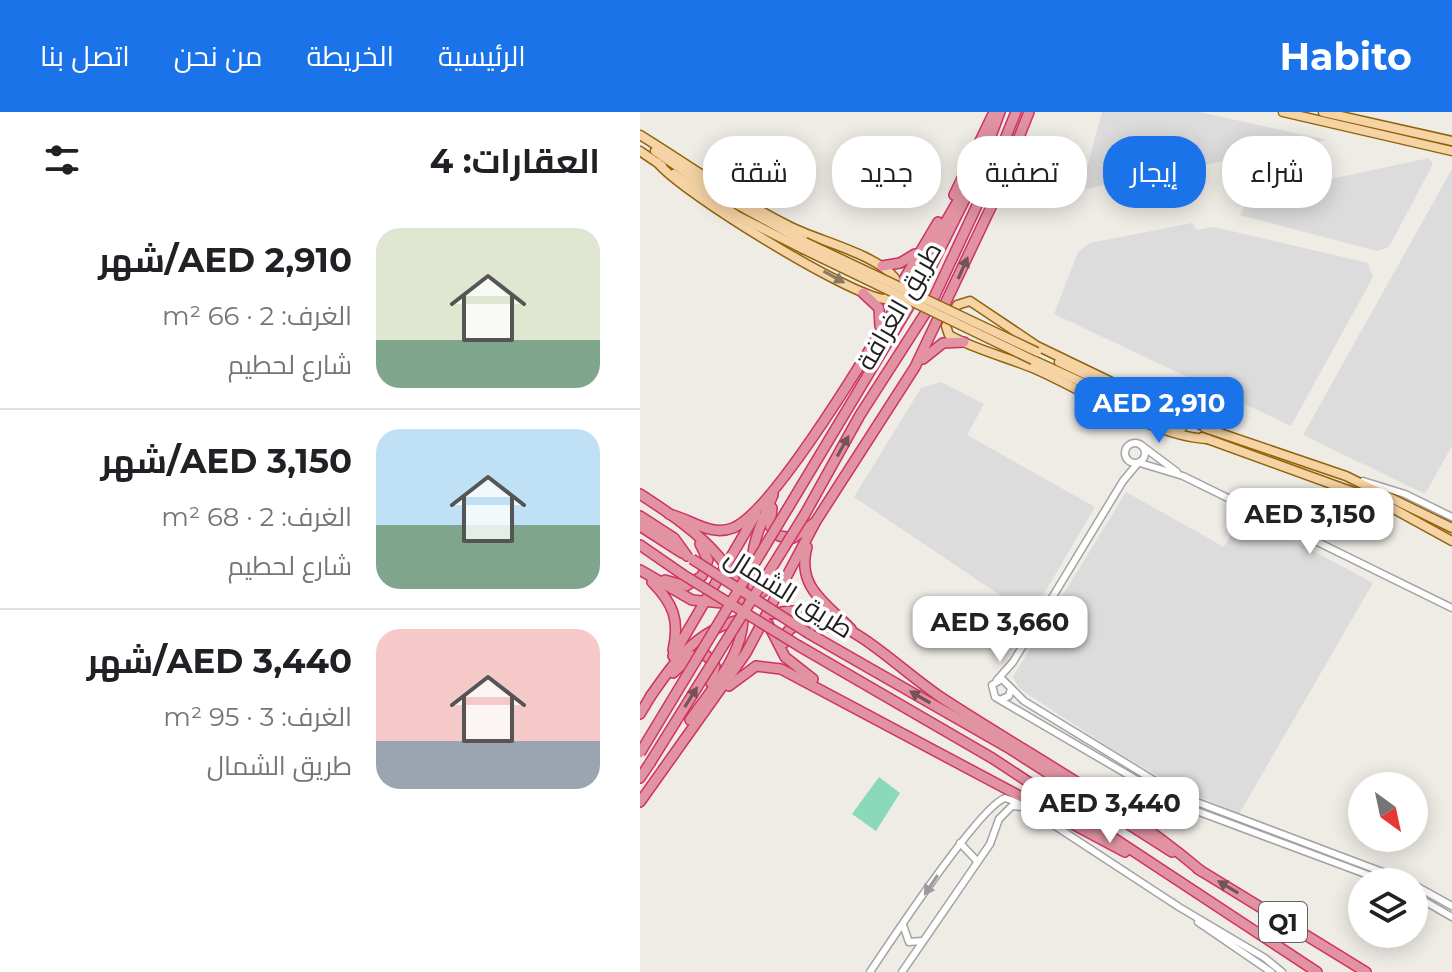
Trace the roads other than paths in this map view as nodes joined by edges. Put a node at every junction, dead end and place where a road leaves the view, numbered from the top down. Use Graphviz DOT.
graph roads {
  1 [pos="994,112"];
  2 [pos="1000,112"];
  3 [pos="1029,112"];
  4 [pos="1283,112"];
  5 [pos="1323,112"];
  6 [pos="1015,113"];
  7 [pos="1345,115"];
  8 [pos="991,136"];
  9 [pos="1009,136"];
  10 [pos="1019,136"];
  11 [pos="640,138"];
  12 [pos="1452,141"];
  13 [pos="640,151"];
  14 [pos="1452,151"];
  15 [pos="658,163"];
  16 [pos="957,201"];
  17 [pos="959,208"];
  18 [pos="991,208"];
  19 [pos="804,245"];
  20 [pos="923,245"];
  21 [pos="882,266"];
  22 [pos="863,293"];
  23 [pos="887,317"];
  24 [pos="879,331"];
  25 [pos="964,342"];
  26 [pos="915,367"];
  27 [pos="1208,434"];
  28 [pos="1141,445"];
  29 [pos="1128,461"];
  30 [pos="1139,463"];
  31 [pos="1183,476"];
  32 [pos="1346,476"];
  33 [pos="780,481"];
  34 [pos="1123,481"];
  35 [pos="640,494"];
  36 [pos="764,501"];
  37 [pos="669,514"];
  38 [pos="640,516"];
  39 [pos="1452,517"];
  40 [pos="816,521"];
  41 [pos="640,526"];
  42 [pos="1452,528"];
  43 [pos="1452,541"];
  44 [pos="640,545"];
  45 [pos="689,557"];
  46 [pos="726,564"];
  47 [pos="640,570"];
  48 [pos="788,574"];
  49 [pos="755,597"];
  50 [pos="702,603"];
  51 [pos="741,603"];
  52 [pos="1452,608"];
  53 [pos="764,616"];
  54 [pos="744,619"];
  55 [pos="859,637"];
  56 [pos="670,662"];
  57 [pos="1013,662"];
  58 [pos="796,667"];
  59 [pos="997,680"];
  60 [pos="1011,686"];
  61 [pos="650,697"];
  62 [pos="1002,699"];
  63 [pos="703,701"];
  64 [pos="846,701"];
  65 [pos="640,714"];
  66 [pos="640,722"];
  67 [pos="640,753"];
  68 [pos="665,765"];
  69 [pos="640,778"];
  70 [pos="640,802"];
  71 [pos="1026,809"];
  72 [pos="960,843"];
  73 [pos="977,861"];
  74 [pos="1349,868"];
  75 [pos="1371,868"];
  76 [pos="1201,871"];
  77 [pos="1167,874"];
  78 [pos="1428,893"];
  79 [pos="1428,903"];
  80 [pos="1452,906"];
  81 [pos="1179,907"];
  82 [pos="1452,917"];
  83 [pos="903,925"];
  84 [pos="923,941"];
  85 [pos="870,972"];
  86 [pos="902,972"];
  87 [pos="1271,972"];
  88 [pos="1282,972"];
  89 [pos="1317,972"];
  90 [pos="1366,972"];
  1 -- 20 [label="highway"];
  2 -- 8 [label="highway, طريق الغرافة"];
  3 -- 10 [label="highway"];
  4 -- 14 [label="main road"];
  5 -- 7 [label="main road"];
  6 -- 9 [label="highway"];
  69 -- 6 [label="highway, طريق الغرافة, one-way, bridge"];
  7 -- 12 [label="main road"];
  11 -- 19 [label="main road"];
  11 -- 21 [label="main road"];
  13 -- 15 [label="main road"];
  15 -- 19 [label="main road"];
  15 -- 22 [label="main road, one-way"];
  16 -- 23 [label="highway"];
  17 -- 67 [label="highway, طريق الغرافة, bridge"];
  26 -- 18 [label="highway, one-way"];
  19 -- 27 [label="main road, bridge"];
  20 -- 21 [label="highway"];
  20 -- 23 [label="highway"];
  21 -- 22 [label="main road"];
  22 -- 24 [label="highway"];
  23 -- 24 [label="highway"];
  24 -- 33 [label="highway"];
  25 -- 26 [label="highway"];
  25 -- 27 [label="main road"];
  25 -- 27 [label="main road"];
  26 -- 40 [label="highway"];
  27 -- 32 [label="main road"];
  27 -- 43 [label="main road"];
  28 -- 29 [label="street"];
  28 -- 30 [label="street"];
  28 -- 31 [label="street"];
  29 -- 30 [label="street"];
  29 -- 34 [label="street"];
  30 -- 31 [label="street"];
  30 -- 34 [label="street"];
  31 -- 52 [label="street"];
  32 -- 39 [label="street"];
  32 -- 42 [label="main road"];
  33 -- 36 [label="highway"];
  33 -- 40 [label="highway"];
  33 -- 49 [label="highway"];
  34 -- 57 [label="street"];
  35 -- 37 [label="highway"];
  36 -- 37 [label="highway"];
  36 -- 46 [label="highway"];
  37 -- 46 [label="highway"];
  37 -- 47 [label="highway"];
  38 -- 45 [label="highway"];
  40 -- 48 [label="highway"];
  40 -- 55 [label="highway"];
  41 -- 45 [label="highway, طريق الشمال / Q1"];
  44 -- 77 [label="highway, طريق الشمال / Q1, bridge"];
  76 -- 45 [label="highway, طريق الشمال / Q1, one-way, bridge"];
  46 -- 50 [label="highway"];
  46 -- 51 [label="highway"];
  47 -- 50 [label="highway"];
  47 -- 56 [label="highway"];
  48 -- 49 [label="highway"];
  48 -- 53 [label="highway"];
  49 -- 51 [label="highway"];
  49 -- 53 [label="highway"];
  50 -- 51 [label="highway"];
  50 -- 56 [label="highway"];
  51 -- 54 [label="highway"];
  53 -- 54 [label="highway"];
  53 -- 55 [label="highway"];
  53 -- 58 [label="highway"];
  53 -- 68 [label="highway"];
  54 -- 61 [label="highway"];
  54 -- 63 [label="highway"];
  55 -- 58 [label="highway"];
  55 -- 76 [label="highway"];
  56 -- 61 [label="highway"];
  57 -- 59 [label="street"];
  57 -- 60 [label="street"];
  58 -- 64 [label="highway"];
  59 -- 60 [label="street"];
  59 -- 62 [label="street"];
  60 -- 62 [label="street"];
  60 -- 75 [label="street"];
  61 -- 65 [label="highway"];
  62 -- 74 [label="street"];
  63 -- 66 [label="highway"];
  63 -- 68 [label="highway"];
  64 -- 68 [label="highway"];
  64 -- 77 [label="highway"];
  68 -- 70 [label="highway"];
  71 -- 72 [label="street"];
  71 -- 73 [label="street"];
  71 -- 81 [label="street"];
  72 -- 73 [label="street"];
  72 -- 83 [label="street, one-way"];
  73 -- 84 [label="street"];
  90 -- 76 [label="highway, طريق الشمال / Q1, one-way"];
  77 -- 89 [label="highway, طريق الشمال / Q1"];
  78 -- 80 [label="street"];
  79 -- 82 [label="street"];
  81 -- 87 [label="street"];
  81 -- 88 [label="street"];
  83 -- 84 [label="street"];
  83 -- 85 [label="street"];
  84 -- 86 [label="street"];
}
